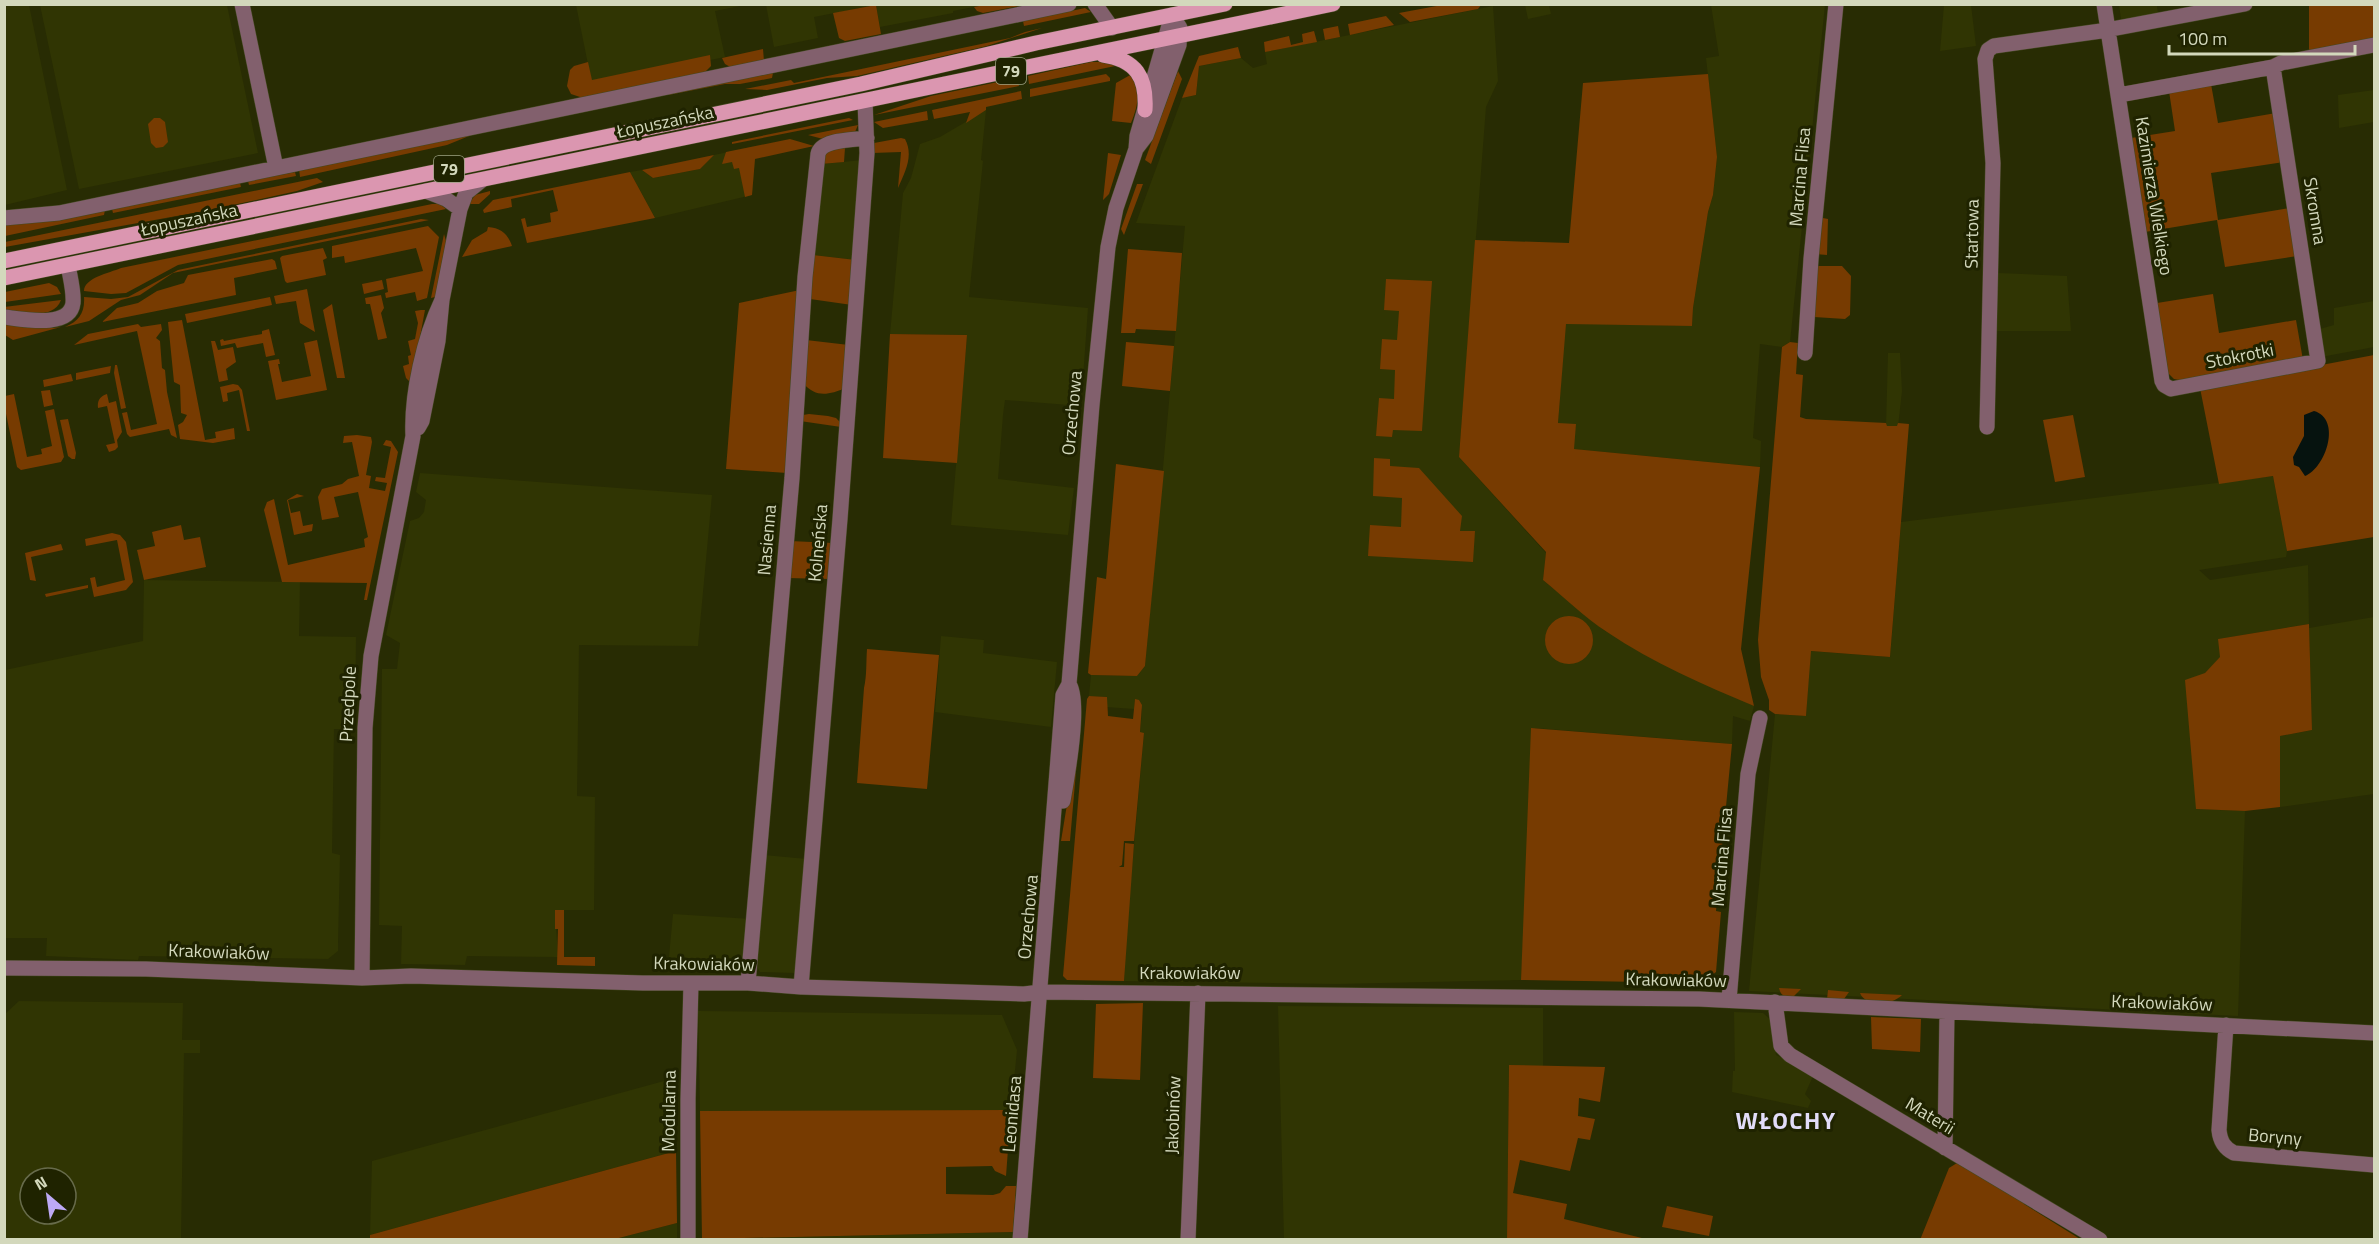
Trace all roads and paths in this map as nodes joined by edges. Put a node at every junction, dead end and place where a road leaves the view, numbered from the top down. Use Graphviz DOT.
graph roads {
  1 [pos="242,4"];
  2 [pos="1069,4"];
  3 [pos="1095,4"];
  4 [pos="1225,4"];
  5 [pos="1333,4"];
  6 [pos="1836,4"];
  7 [pos="2104,4"];
  8 [pos="2245,4"];
  9 [pos="1172,15"];
  10 [pos="1112,28"];
  11 [pos="2108,30"];
  12 [pos="1181,36"];
  13 [pos="1164,40"];
  14 [pos="2374,45"];
  15 [pos="1094,54"];
  16 [pos="2273,67"];
  17 [pos="2120,95"];
  18 [pos="865,101"];
  19 [pos="1146,110"];
  20 [pos="867,138"];
  21 [pos="1136,149"];
  22 [pos="276,168"];
  23 [pos="482,180"];
  24 [pos="426,191"];
  25 [pos="460,209"];
  26 [pos="4,218"];
  27 [pos="4,261"];
  28 [pos="68,265"];
  29 [pos="4,278"];
  30 [pos="4,317"];
  31 [pos="1805,353"];
  32 [pos="2318,361"];
  33 [pos="2170,389"];
  34 [pos="1987,427"];
  35 [pos="1760,717"];
  36 [pos="4,968"];
  37 [pos="363,978"];
  38 [pos="692,983"];
  39 [pos="748,983"];
  40 [pos="801,987"];
  41 [pos="1041,992"];
  42 [pos="1198,993"];
  43 [pos="1729,1000"];
  44 [pos="1775,1002"];
  45 [pos="1947,1012"];
  46 [pos="2226,1025"];
  47 [pos="2374,1033"];
  48 [pos="1945,1148"];
  49 [pos="2374,1165"];
  50 [pos="688,1239"];
  51 [pos="1020,1239"];
  52 [pos="1188,1239"];
  53 [pos="2100,1239"];
  1 -- 22 [label="street"];
  2 -- 22 [label="street"];
  3 -- 10 [label="street"];
  4 -- 9 [label="main road, Łopuszańska / 79"];
  5 -- 12 [label="main road, Łopuszańska / 79"];
  6 -- 31 [label="street, Marcina Flisa"];
  7 -- 11 [label="street, Kazimierza Wielkiego"];
  8 -- 11 [label="street"];
  9 -- 10 [label="main road, Łopuszańska / 79"];
  9 -- 12 [label="street"];
  9 -- 13 [label="street, Orzechowa"];
  10 -- 27 [label="main road, Łopuszańska / 79"];
  11 -- 17 [label="street, Kazimierza Wielkiego"];
  11 -- 34 [label="street, Startowa"];
  12 -- 13 [label="main road, Łopuszańska / 79"];
  12 -- 21 [label="street, Orzechowa"];
  13 -- 15 [label="main road, Łopuszańska / 79"];
  13 -- 19 [label="street, Orzechowa"];
  14 -- 16 [label="street"];
  15 -- 18 [label="main road, Łopuszańska / 79"];
  15 -- 19 [label="main road"];
  16 -- 17 [label="street"];
  16 -- 32 [label="street, Skromna"];
  17 -- 33 [label="street, Kazimierza Wielkiego"];
  18 -- 20 [label="street, Kolneńska"];
  18 -- 23 [label="main road, Łopuszańska / 79"];
  19 -- 21 [label="street, Orzechowa"];
  20 -- 39 [label="street, Nasienna"];
  20 -- 40 [label="street, Kolneńska"];
  21 -- 41 [label="street, Orzechowa"];
  22 -- 26 [label="street"];
  23 -- 24 [label="main road, Łopuszańska / 79"];
  23 -- 25 [label="street, Przedpole"];
  24 -- 25 [label="street"];
  24 -- 28 [label="main road, Łopuszańska / 79"];
  25 -- 37 [label="street, Przedpole"];
  28 -- 29 [label="main road, Łopuszańska / 79"];
  28 -- 30 [label="street"];
  32 -- 33 [label="street, Stokrotki"];
  35 -- 43 [label="street, Marcina Flisa"];
  36 -- 37 [label="street, Krakowiaków"];
  37 -- 38 [label="street, Krakowiaków"];
  38 -- 39 [label="street, Krakowiaków"];
  38 -- 50 [label="street, Modularna"];
  39 -- 40 [label="street, Krakowiaków"];
  40 -- 41 [label="street, Krakowiaków"];
  41 -- 42 [label="street, Krakowiaków"];
  41 -- 51 [label="street, Leonidasa"];
  42 -- 43 [label="street, Krakowiaków"];
  42 -- 52 [label="street, Jakobinów"];
  43 -- 44 [label="street, Krakowiaków"];
  44 -- 45 [label="street, Krakowiaków"];
  44 -- 48 [label="street, Materii"];
  45 -- 46 [label="street, Krakowiaków"];
  45 -- 48 [label="street"];
  46 -- 47 [label="street, Krakowiaków"];
  46 -- 49 [label="street, Boryny"];
  48 -- 53 [label="street, Materii"];
}
